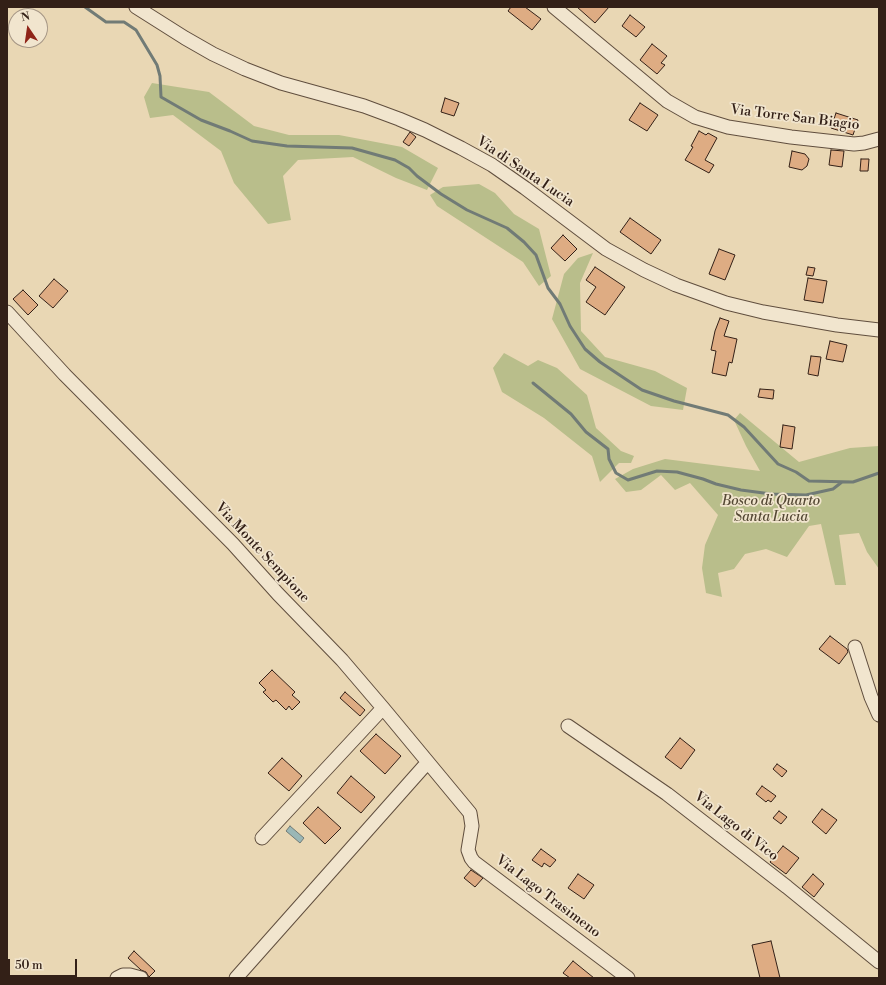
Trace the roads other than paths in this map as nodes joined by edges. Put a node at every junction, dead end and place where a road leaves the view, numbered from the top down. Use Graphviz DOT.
graph roads {
  1 [pos="136,7"];
  2 [pos="554,7"];
  3 [pos="879,139"];
  4 [pos="7,312"];
  5 [pos="879,330"];
  6 [pos="855,647"];
  7 [pos="383,708"];
  8 [pos="879,715"];
  9 [pos="568,726"];
  10 [pos="427,762"];
  11 [pos="472,832"];
  12 [pos="262,838"];
  13 [pos="879,962"];
  14 [pos="116,978"];
  15 [pos="141,978"];
  16 [pos="236,978"];
  17 [pos="628,978"];
  1 -- 5 [label="street, Via di Santa Lucia"];
  2 -- 3 [label="street, Via Torre San Biagio"];
  4 -- 7 [label="street, Via Monte Sempione"];
  6 -- 8 [label="street"];
  7 -- 10 [label="street, Via Monte Sempione"];
  7 -- 12 [label="street"];
  9 -- 13 [label="street, Via Lago di Vico"];
  10 -- 11 [label="street, Via Monte Sempione"];
  10 -- 16 [label="street"];
  11 -- 17 [label="street, Via Lago Trasimeno"];
  14 -- 15 [label="street"];
}
